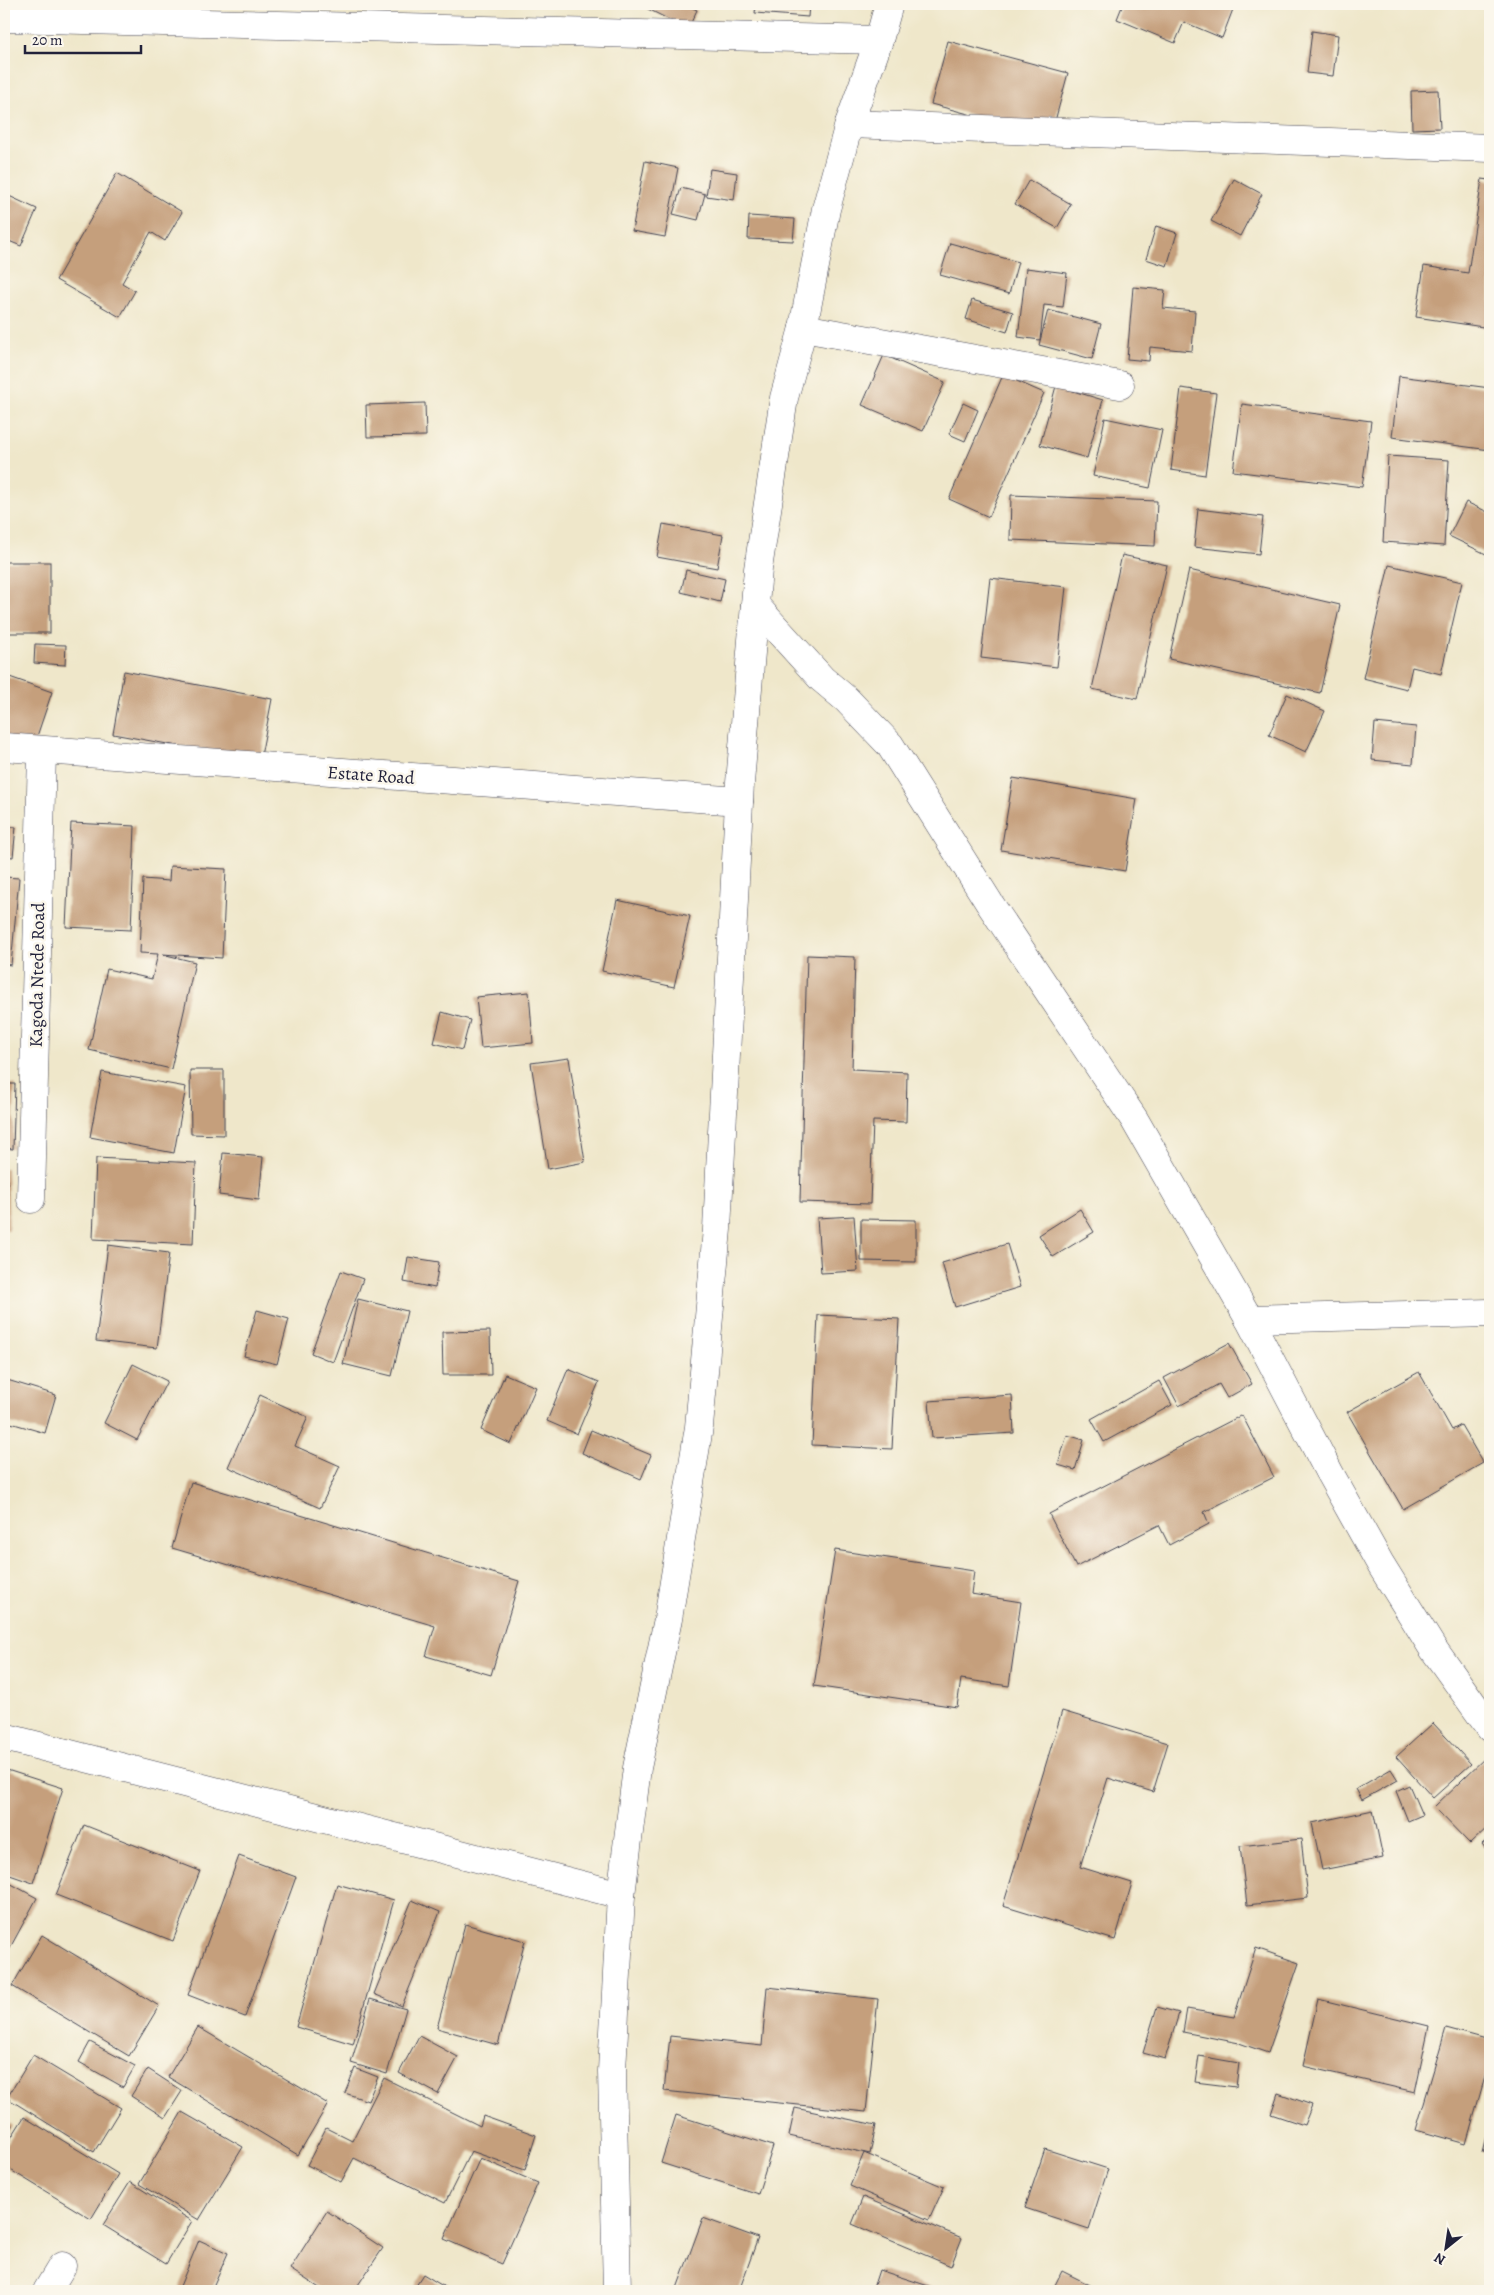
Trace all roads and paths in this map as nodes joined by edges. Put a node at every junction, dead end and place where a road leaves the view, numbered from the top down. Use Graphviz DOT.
graph roads {
  1 [pos="889,4"];
  2 [pos="4,18"];
  3 [pos="879,40"];
  4 [pos="849,124"];
  5 [pos="1490,148"];
  6 [pos="803,328"];
  7 [pos="1120,385"];
  8 [pos="755,605"];
  9 [pos="4,747"];
  10 [pos="42,752"];
  11 [pos="739,801"];
  12 [pos="31,1199"];
  13 [pos="1490,1313"];
  14 [pos="1249,1319"];
  15 [pos="1490,1728"];
  16 [pos="4,1737"];
  17 [pos="621,1895"];
  18 [pos="62,2266"];
  19 [pos="48,2291"];
  20 [pos="617,2291"];
  1 -- 3 [label="street"];
  2 -- 3 [label="street"];
  3 -- 4 [label="street"];
  4 -- 5 [label="street"];
  4 -- 6 [label="street"];
  6 -- 7 [label="street"];
  6 -- 8 [label="street"];
  8 -- 11 [label="street"];
  8 -- 14 [label="street"];
  9 -- 10 [label="street, Estate Road"];
  10 -- 11 [label="street, Estate Road"];
  10 -- 12 [label="street, Kagoda Ntede Road"];
  11 -- 17 [label="street"];
  13 -- 14 [label="street"];
  14 -- 15 [label="street"];
  16 -- 17 [label="street"];
  17 -- 20 [label="street"];
  18 -- 19 [label="street"];
}
